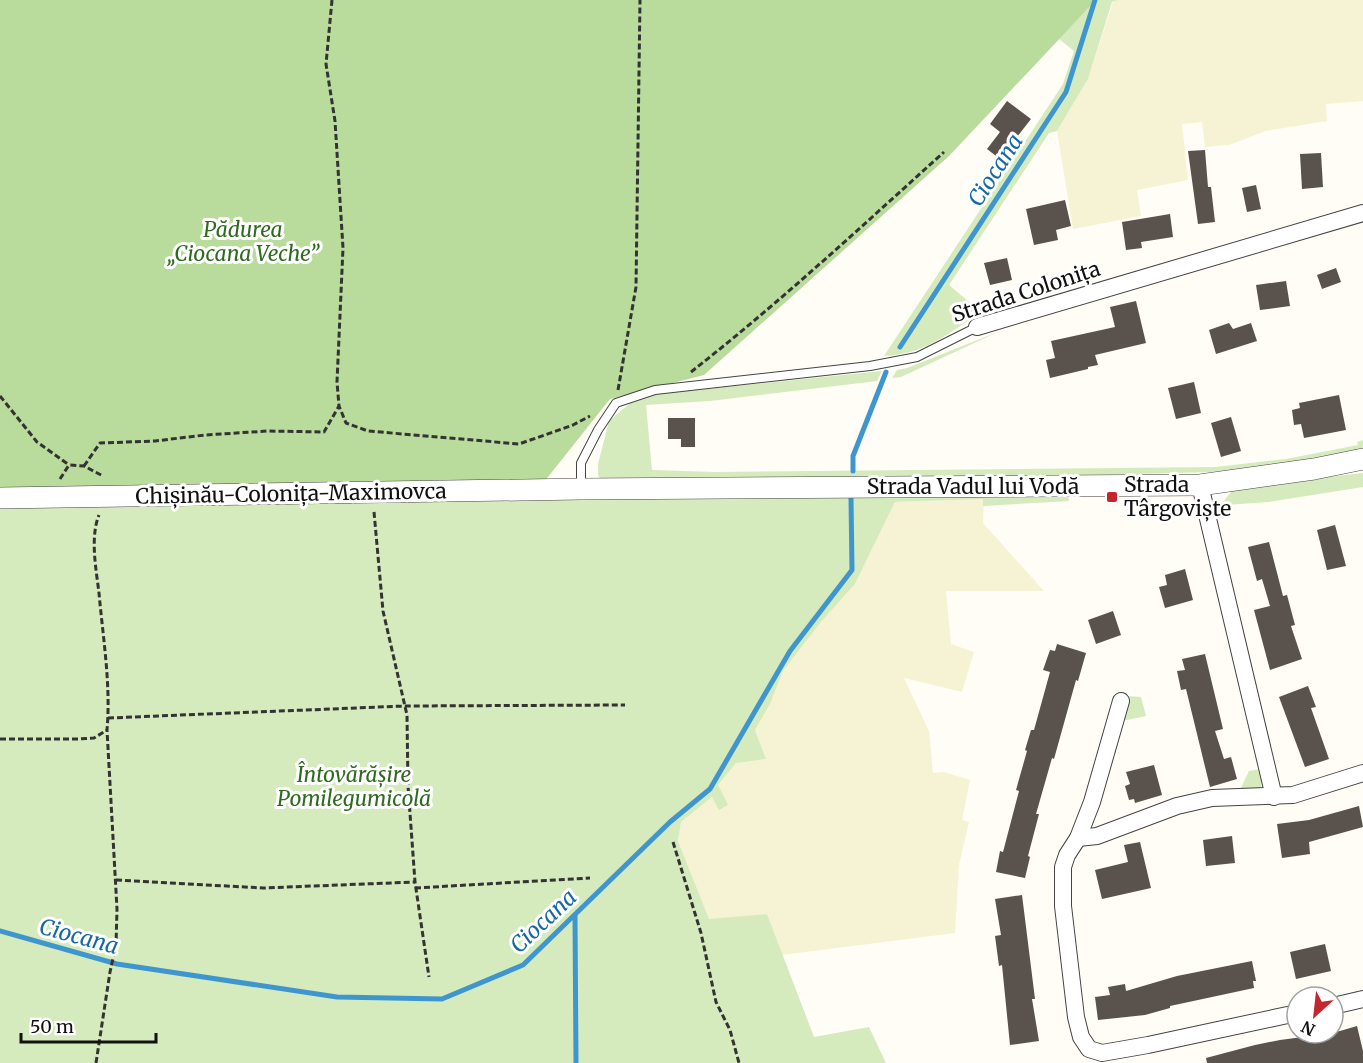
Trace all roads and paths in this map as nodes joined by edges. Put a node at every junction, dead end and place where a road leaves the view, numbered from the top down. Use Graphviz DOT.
graph roads {
  1 [pos="332,0"];
  2 [pos="640,0"];
  3 [pos="944,152"];
  4 [pos="1363,213"];
  5 [pos="977,327"];
  6 [pos="670,388"];
  7 [pos="0,396"];
  8 [pos="616,403"];
  9 [pos="339,406"];
  10 [pos="1363,459"];
  11 [pos="69,465"];
  12 [pos="84,466"];
  13 [pos="1200,485"];
  14 [pos="581,489"];
  15 [pos="372,492"];
  16 [pos="107,497"];
  17 [pos="0,498"];
  18 [pos="1121,701"];
  19 [pos="405,705"];
  20 [pos="625,705"];
  21 [pos="108,718"];
  22 [pos="107,730"];
  23 [pos="0,739"];
  24 [pos="1363,773"];
  25 [pos="1274,797"];
  26 [pos="1078,838"];
  27 [pos="673,843"];
  28 [pos="590,878"];
  29 [pos="116,880"];
  30 [pos="415,882"];
  31 [pos="416,888"];
  32 [pos="429,977"];
  33 [pos="1363,999"];
  34 [pos="1345,1003"];
  35 [pos="1285,1016"];
  36 [pos="96,1063"];
  37 [pos="739,1063"];
  1 -- 9 [label="path"];
  2 -- 8 [label="path"];
  3 -- 6 [label="path"];
  4 -- 5 [label="street, Strada Colonița"];
  5 -- 6 [label="lane, Strada Colonița"];
  6 -- 8 [label="lane, Strada Colonița"];
  7 -- 11 [label="path"];
  8 -- 9 [label="path"];
  8 -- 14 [label="lane"];
  9 -- 12 [label="path"];
  10 -- 13 [label="street, Strada Vadul lui Vodă"];
  13 -- 14 [label="street, Strada Vadul lui Vodă"];
  13 -- 25 [label="street"];
  14 -- 15 [label="street, Chișinău-Colonița-Maximovca"];
  15 -- 16 [label="street, Chișinău-Colonița-Maximovca"];
  15 -- 19 [label="path"];
  16 -- 17 [label="street, Chișinău-Colonița-Maximovca"];
  16 -- 21 [label="path"];
  18 -- 26 [label="street"];
  19 -- 20 [label="path"];
  19 -- 21 [label="path"];
  19 -- 30 [label="path"];
  21 -- 22 [label="path"];
  22 -- 23 [label="path"];
  22 -- 29 [label="path"];
  24 -- 25 [label="street"];
  25 -- 26 [label="street"];
  26 -- 35 [label="street"];
  27 -- 37 [label="path"];
  28 -- 31 [label="path"];
  29 -- 30 [label="path"];
  29 -- 36 [label="path"];
  30 -- 31 [label="path"];
  31 -- 32 [label="path"];
  33 -- 34 [label="street"];
}
